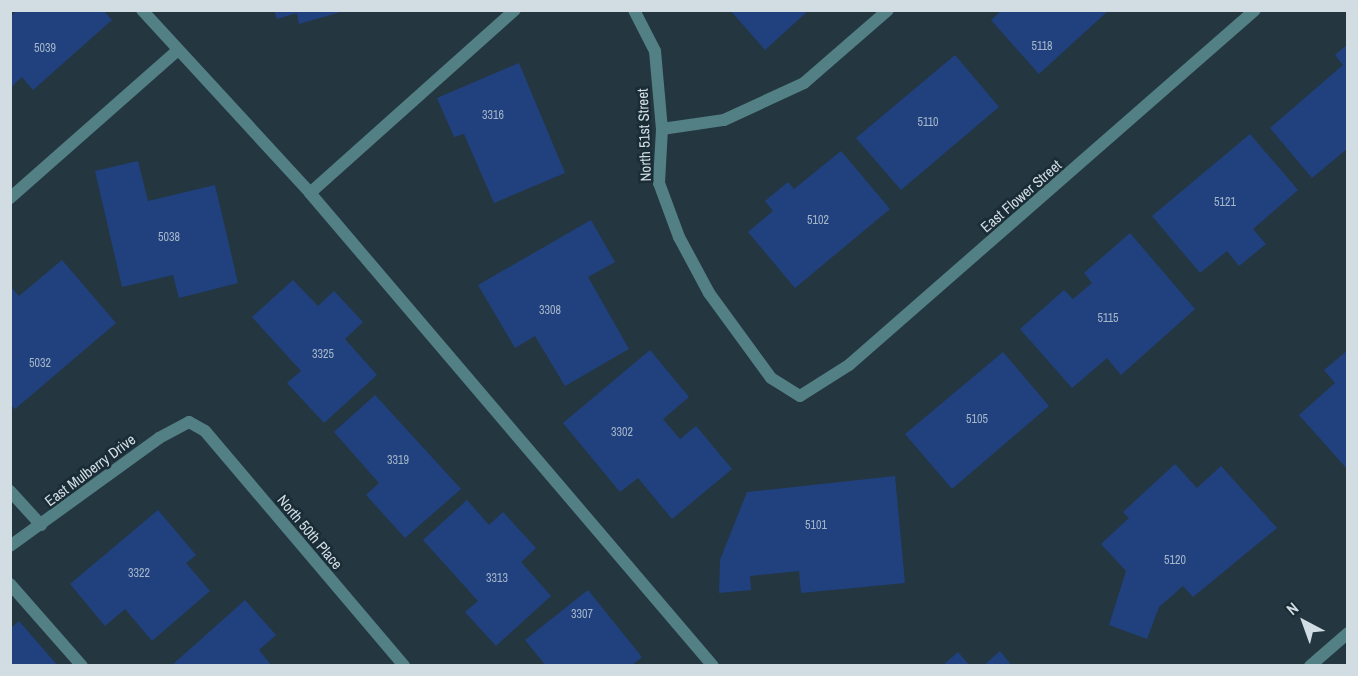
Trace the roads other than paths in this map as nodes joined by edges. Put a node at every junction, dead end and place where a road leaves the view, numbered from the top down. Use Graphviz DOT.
graph roads {
  1 [pos="142,10"];
  2 [pos="515,10"];
  3 [pos="634,10"];
  4 [pos="888,10"];
  5 [pos="1256,10"];
  6 [pos="177,51"];
  7 [pos="662,129"];
  8 [pos="309,193"];
  9 [pos="10,198"];
  10 [pos="800,396"];
  11 [pos="189,422"];
  12 [pos="10,491"];
  13 [pos="41,525"];
  14 [pos="10,546"];
  15 [pos="10,584"];
  16 [pos="1347,633"];
  17 [pos="81,666"];
  18 [pos="404,666"];
  19 [pos="713,666"];
  20 [pos="1311,666"];
  1 -- 6 [label="street"];
  2 -- 8 [label="street"];
  3 -- 7 [label="street, North 51st Street"];
  4 -- 7 [label="street"];
  5 -- 10 [label="street, East Flower Street"];
  6 -- 8 [label="street"];
  6 -- 9 [label="street"];
  7 -- 10 [label="street, North 51st Street"];
  8 -- 19 [label="street"];
  11 -- 13 [label="street, East Mulberry Drive"];
  11 -- 18 [label="street, North 50th Place"];
  12 -- 13 [label="street"];
  13 -- 14 [label="street, East Mulberry Drive"];
  15 -- 17 [label="street"];
  16 -- 20 [label="street"];
}
